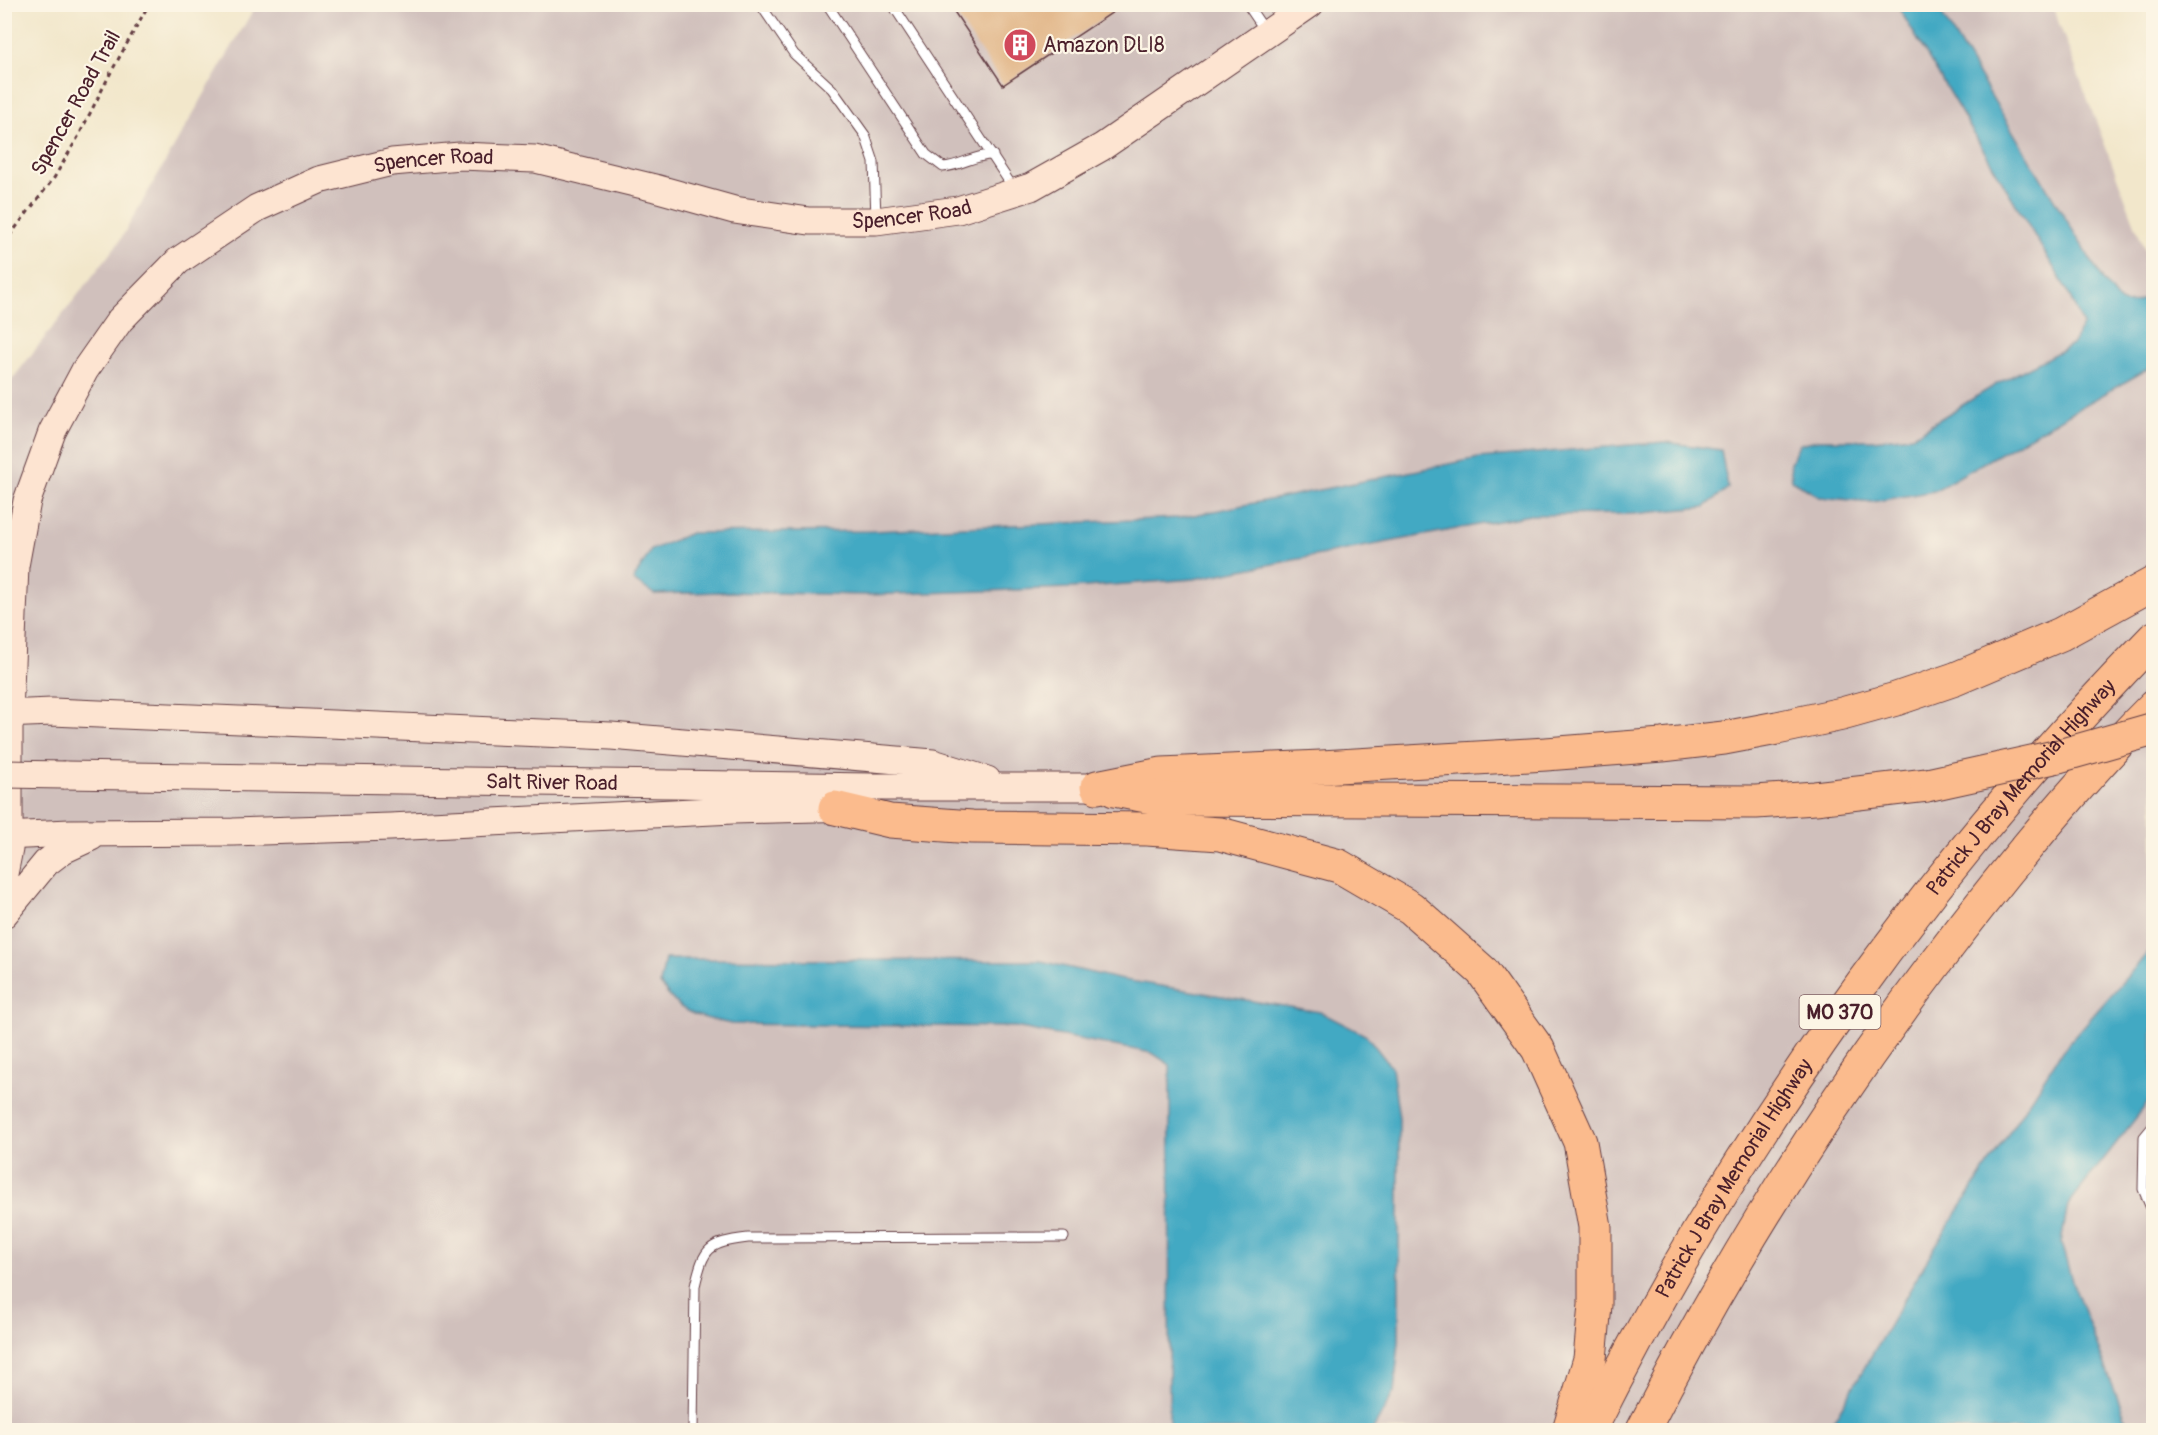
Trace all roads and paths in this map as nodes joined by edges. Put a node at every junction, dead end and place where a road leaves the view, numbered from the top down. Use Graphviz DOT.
graph roads {
  1 [pos="148,4"];
  2 [pos="760,4"];
  3 [pos="827,4"];
  4 [pos="892,4"];
  5 [pos="1247,4"];
  6 [pos="1310,4"];
  7 [pos="1267,34"];
  8 [pos="993,155"];
  9 [pos="1016,192"];
  10 [pos="876,221"];
  11 [pos="4,243"];
  12 [pos="2154,583"];
  13 [pos="2154,638"];
  14 [pos="2154,706"];
  15 [pos="7,714"];
  16 [pos="2154,729"];
  17 [pos="4,774"];
  18 [pos="1011,787"];
  19 [pos="1097,787"];
  20 [pos="835,808"];
  21 [pos="99,834"];
  22 [pos="7,836"];
  23 [pos="4,874"];
  24 [pos="4,914"];
  25 [pos="2154,1125"];
  26 [pos="2154,1215"];
  27 [pos="1064,1237"];
  28 [pos="693,1431"];
  29 [pos="1569,1431"];
  30 [pos="1590,1431"];
  31 [pos="1643,1431"];
  1 -- 11 [label="path, Spencer Road Trail"];
  2 -- 10 [label="lane"];
  3 -- 8 [label="lane"];
  4 -- 8 [label="lane"];
  5 -- 7 [label="lane"];
  6 -- 7 [label="main road, Spencer Road"];
  7 -- 9 [label="main road, Spencer Road"];
  8 -- 9 [label="lane"];
  9 -- 10 [label="main road, Spencer Road"];
  10 -- 15 [label="main road, Spencer Road"];
  12 -- 19 [label="highway"];
  13 -- 30 [label="highway, Patrick J Bray Memorial Highway / MO 370"];
  14 -- 31 [label="highway, Patrick J Bray Memorial Highway / MO 370"];
  15 -- 18 [label="main road"];
  15 -- 22 [label="main road, Spencer Road"];
  16 -- 19 [label="highway, bridge"];
  17 -- 18 [label="main road, Salt River Road, bridge"];
  18 -- 19 [label="main road, Salt River Road"];
  18 -- 20 [label="main road"];
  20 -- 21 [label="main road"];
  20 -- 29 [label="highway"];
  21 -- 22 [label="main road"];
  21 -- 24 [label="main road"];
  22 -- 23 [label="main road, Spencer Road"];
  25 -- 26 [label="lane"];
  27 -- 28 [label="lane"];
}
